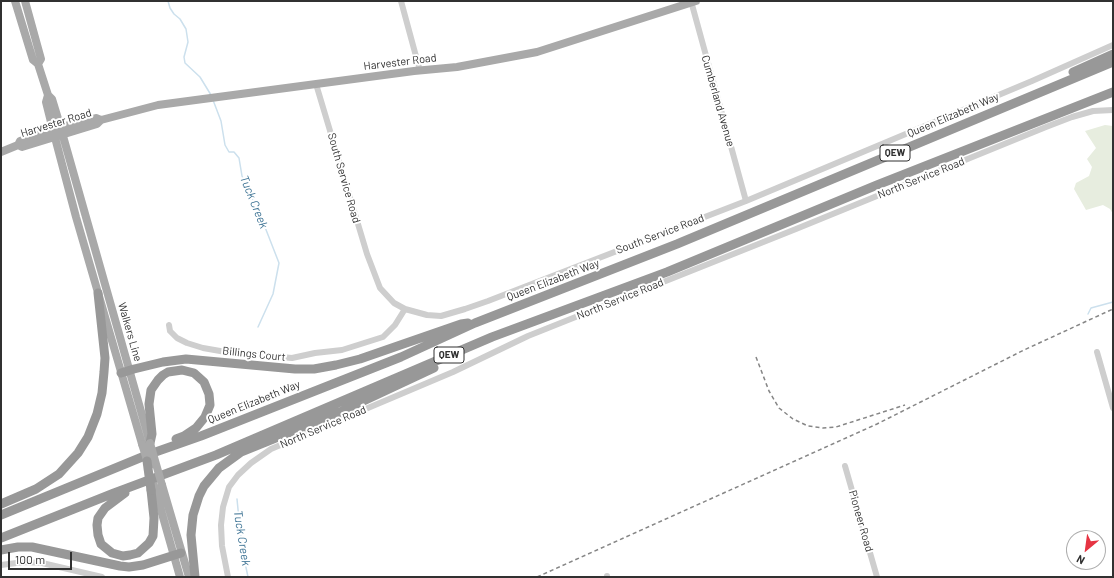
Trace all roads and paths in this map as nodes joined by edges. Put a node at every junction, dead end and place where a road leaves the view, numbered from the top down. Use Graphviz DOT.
graph roads {
  1 [pos="15,1"];
  2 [pos="25,1"];
  3 [pos="401,1"];
  4 [pos="692,2"];
  5 [pos="1113,41"];
  6 [pos="1113,45"];
  7 [pos="1113,54"];
  8 [pos="1113,62"];
  9 [pos="1072,63"];
  10 [pos="38,64"];
  11 [pos="420,71"];
  12 [pos="316,84"];
  13 [pos="1113,92"];
  14 [pos="1027,97"];
  15 [pos="1113,110"];
  16 [pos="58,132"];
  17 [pos="1,152"];
  18 [pos="746,201"];
  19 [pos="98,293"];
  20 [pos="405,310"];
  21 [pos="475,323"];
  22 [pos="169,325"];
  23 [pos="492,337"];
  24 [pos="1097,352"];
  25 [pos="125,372"];
  26 [pos="1113,408"];
  27 [pos="146,443"];
  28 [pos="216,455"];
  29 [pos="147,458"];
  30 [pos="845,466"];
  31 [pos="152,486"];
  32 [pos="1,504"];
  33 [pos="1,515"];
  34 [pos="1,538"];
  35 [pos="1,550"];
  36 [pos="178,554"];
  37 [pos="1,565"];
  38 [pos="102,577"];
  39 [pos="180,577"];
  40 [pos="189,577"];
  41 [pos="195,577"];
  42 [pos="228,577"];
  43 [pos="877,577"];
  1 -- 10 [label="main road, Walkers Line"];
  2 -- 10 [label="main road, Walkers Line"];
  3 -- 11 [label="street"];
  4 -- 11 [label="main road, Harvester Road"];
  4 -- 18 [label="street, Cumberland Avenue"];
  5 -- 9 [label="street, South Service Road"];
  6 -- 9 [label="street, South Service Road"];
  7 -- 14 [label="highway"];
  8 -- 14 [label="highway, Queen Elizabeth Way / QEW"];
  9 -- 18 [label="street, South Service Road"];
  10 -- 16 [label="main road, Walkers Line"];
  11 -- 12 [label="main road, Harvester Road"];
  12 -- 16 [label="main road, Harvester Road"];
  12 -- 20 [label="street, South Service Road"];
  13 -- 23 [label="highway, QEW"];
  14 -- 21 [label="highway, Queen Elizabeth Way / QEW"];
  15 -- 42 [label="street, North Service Road"];
  16 -- 17 [label="main road, Harvester Road"];
  16 -- 19 [label="main road, Walkers Line"];
  16 -- 25 [label="main road, Walkers Line"];
  18 -- 20 [label="street, South Service Road"];
  19 -- 25 [label="main road, Walkers Line"];
  19 -- 32 [label="highway"];
  20 -- 22 [label="street, Billings Court"];
  21 -- 25 [label="highway"];
  21 -- 29 [label="highway, Queen Elizabeth Way / QEW"];
  23 -- 28 [label="highway, QEW"];
  23 -- 41 [label="highway"];
  24 -- 26 [label="street"];
  25 -- 27 [label="main road, Walkers Line"];
  27 -- 29 [label="main road, Walkers Line, bridge"];
  27 -- 29 [label="highway"];
  27 -- 36 [label="main road, Walkers Line, bridge"];
  28 -- 31 [label="highway"];
  28 -- 34 [label="highway, QEW"];
  29 -- 31 [label="highway, bridge"];
  29 -- 33 [label="highway, Queen Elizabeth Way / QEW"];
  30 -- 43 [label="street, Pioneer Road"];
  31 -- 36 [label="main road, Walkers Line"];
  35 -- 36 [label="highway"];
  36 -- 39 [label="main road, Walkers Line"];
  36 -- 40 [label="main road, Walkers Line"];
  37 -- 38 [label="street"];
}
